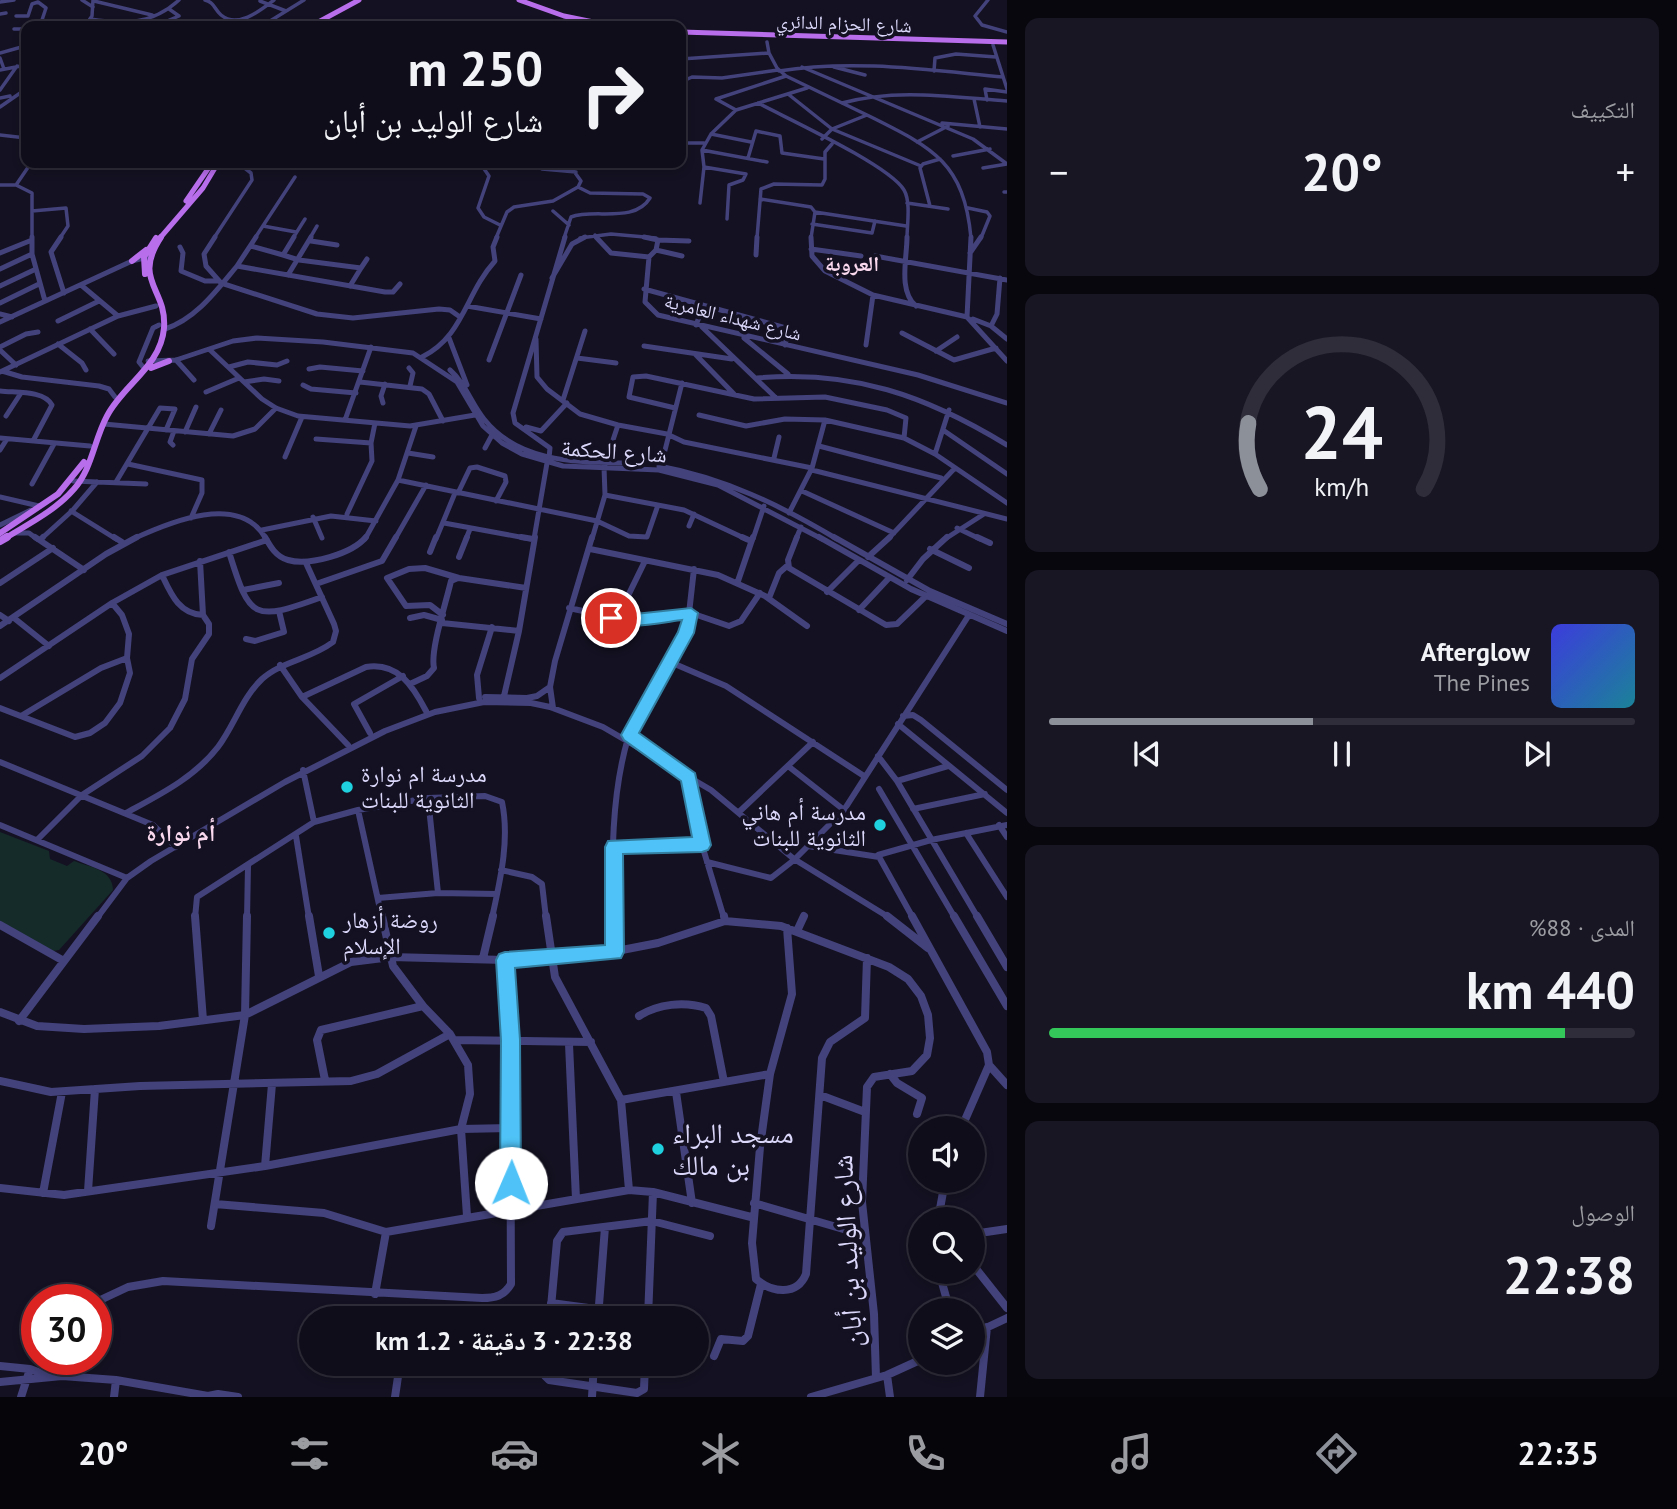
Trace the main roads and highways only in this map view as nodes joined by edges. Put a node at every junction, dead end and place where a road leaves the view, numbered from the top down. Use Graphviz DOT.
graph roads {
  1 [pos="362,0"];
  2 [pos="510,0"];
  3 [pos="519,0"];
  4 [pos="321,21"];
  5 [pos="326,21"];
  6 [pos="573,21"];
  7 [pos="588,21"];
  8 [pos="686,34"];
  9 [pos="686,34"];
  10 [pos="865,40"];
  11 [pos="1007,43"];
  12 [pos="209,168"];
  13 [pos="216,168"];
  14 [pos="147,258"];
  15 [pos="162,327"];
  16 [pos="150,361"];
  17 [pos="76,481"];
  18 [pos="0,533"];
  19 [pos="0,541"];
  1 -- 4 [label="main road"];
  1 -- 5 [label="main road"];
  2 -- 6 [label="main road"];
  3 -- 7 [label="main road"];
  8 -- 10 [label="main road, شارع الحزام الدائري"];
  9 -- 10 [label="main road, شارع الحزام الدائري"];
  10 -- 11 [label="main road, شارع الحزام الدائري"];
  10 -- 11 [label="main road, شارع الحزام الدائري"];
  12 -- 14 [label="main road"];
  13 -- 14 [label="main road"];
  14 -- 14 [label="main road"];
  14 -- 15 [label="main road"];
  14 -- 15 [label="main road"];
  15 -- 16 [label="main road"];
  16 -- 16 [label="main road"];
  16 -- 17 [label="main road"];
  16 -- 17 [label="main road"];
  17 -- 18 [label="main road"];
  17 -- 19 [label="main road"];
}
